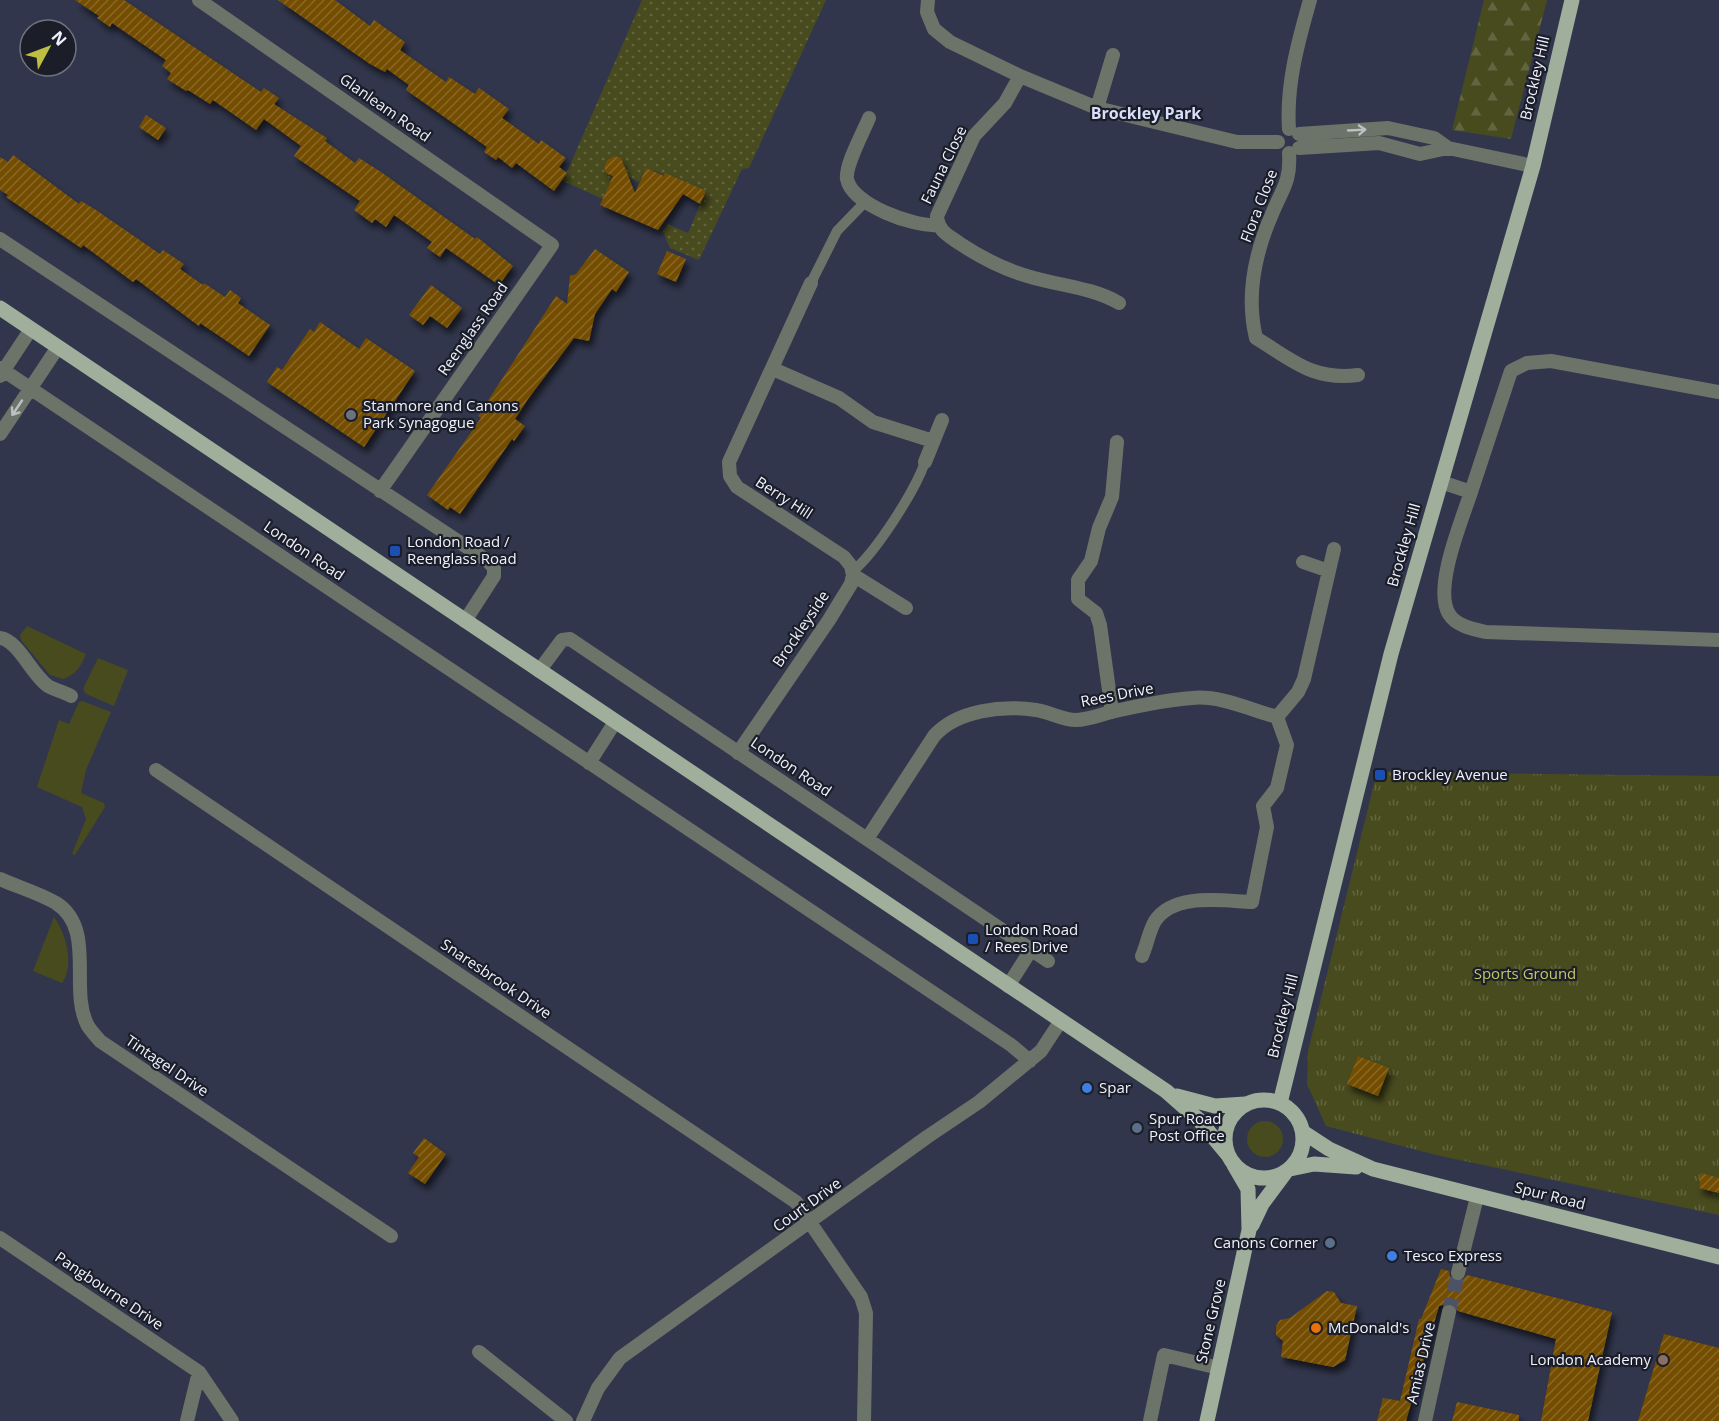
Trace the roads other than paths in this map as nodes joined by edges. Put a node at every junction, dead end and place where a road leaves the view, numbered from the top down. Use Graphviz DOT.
graph roads {
  1 [pos="199,0"];
  2 [pos="928,0"];
  3 [pos="1310,0"];
  4 [pos="1572,0"];
  5 [pos="1113,55"];
  6 [pos="1020,76"];
  7 [pos="1097,108"];
  8 [pos="870,118"];
  9 [pos="1294,141"];
  10 [pos="1533,166"];
  11 [pos="865,202"];
  12 [pos="937,225"];
  13 [pos="0,239"];
  14 [pos="552,245"];
  15 [pos="811,283"];
  16 [pos="1119,303"];
  17 [pos="0,308"];
  18 [pos="31,329"];
  19 [pos="58,347"];
  20 [pos="773,369"];
  21 [pos="1,371"];
  22 [pos="1358,375"];
  23 [pos="31,388"];
  24 [pos="1719,392"];
  25 [pos="942,420"];
  26 [pos="0,434"];
  27 [pos="933,441"];
  28 [pos="1118,442"];
  29 [pos="925,462"];
  30 [pos="1441,482"];
  31 [pos="380,490"];
  32 [pos="1471,492"];
  33 [pos="1334,549"];
  34 [pos="1303,562"];
  35 [pos="1329,571"];
  36 [pos="853,573"];
  37 [pos="906,608"];
  38 [pos="465,621"];
  39 [pos="0,638"];
  40 [pos="1719,639"];
  41 [pos="539,671"];
  42 [pos="71,696"];
  43 [pos="1112,712"];
  44 [pos="1276,717"];
  45 [pos="615,722"];
  46 [pos="738,753"];
  47 [pos="589,763"];
  48 [pos="156,770"];
  49 [pos="867,839"];
  50 [pos="0,879"];
  51 [pos="1030,950"];
  52 [pos="1142,956"];
  53 [pos="1048,961"];
  54 [pos="1008,986"];
  55 [pos="1060,1022"];
  56 [pos="1030,1061"];
  57 [pos="1166,1091"];
  58 [pos="1280,1103"];
  59 [pos="1245,1104"];
  60 [pos="1303,1132"];
  61 [pos="1231,1160"];
  62 [pos="1373,1169"];
  63 [pos="1287,1171"];
  64 [pos="1476,1197"];
  65 [pos="811,1222"];
  66 [pos="1250,1230"];
  67 [pos="391,1236"];
  68 [pos="0,1238"];
  69 [pos="1719,1257"];
  70 [pos="1458,1273"];
  71 [pos="1449,1312"];
  72 [pos="479,1353"];
  73 [pos="1219,1368"];
  74 [pos="199,1372"];
  75 [pos="187,1421"];
  76 [pos="232,1421"];
  77 [pos="566,1421"];
  78 [pos="583,1421"];
  79 [pos="864,1421"];
  80 [pos="1150,1421"];
  81 [pos="1207,1421"];
  82 [pos="1425,1421"];
  1 -- 14 [label="street, Glanleam Road"];
  2 -- 6 [label="street"];
  3 -- 9 [label="street"];
  4 -- 10 [label="main road, Brockley Hill"];
  5 -- 7 [label="street"];
  6 -- 7 [label="street"];
  6 -- 12 [label="street, Fauna Close"];
  7 -- 9 [label="street"];
  8 -- 11 [label="street"];
  9 -- 10 [label="street"];
  9 -- 22 [label="street, Flora Close"];
  10 -- 30 [label="main road, Brockley Hill"];
  11 -- 12 [label="street"];
  11 -- 15 [label="street"];
  12 -- 16 [label="street, Fauna Close"];
  13 -- 31 [label="street"];
  14 -- 31 [label="street, Reenglass Road"];
  15 -- 20 [label="street, Berry Hill"];
  17 -- 18 [label="main road"];
  18 -- 19 [label="main road"];
  18 -- 21 [label="street"];
  19 -- 23 [label="street"];
  19 -- 38 [label="main road"];
  20 -- 27 [label="street"];
  20 -- 36 [label="street, Berry Hill"];
  21 -- 23 [label="street, London Road"];
  23 -- 26 [label="street, one-way"];
  23 -- 47 [label="street, London Road"];
  24 -- 32 [label="street"];
  25 -- 27 [label="street"];
  27 -- 29 [label="street"];
  28 -- 43 [label="street"];
  29 -- 36 [label="street"];
  30 -- 32 [label="street"];
  30 -- 58 [label="main road, Brockley Hill"];
  31 -- 38 [label="street"];
  32 -- 40 [label="street"];
  33 -- 35 [label="street"];
  34 -- 35 [label="street"];
  35 -- 44 [label="street"];
  36 -- 37 [label="street"];
  36 -- 46 [label="street, Brockleyside"];
  38 -- 41 [label="main road"];
  39 -- 42 [label="street"];
  41 -- 45 [label="main road"];
  41 -- 46 [label="street, London Road"];
  43 -- 44 [label="street, Rees Drive"];
  43 -- 49 [label="street, Rees Drive"];
  44 -- 52 [label="street"];
  45 -- 47 [label="street"];
  45 -- 54 [label="main road"];
  46 -- 49 [label="street, London Road"];
  47 -- 56 [label="street, London Road"];
  48 -- 65 [label="street, Snaresbrook Drive"];
  49 -- 51 [label="street, London Road"];
  50 -- 67 [label="street, Tintagel Drive"];
  51 -- 53 [label="street, London Road"];
  51 -- 54 [label="street"];
  54 -- 55 [label="main road"];
  55 -- 56 [label="street, Court Drive"];
  55 -- 57 [label="main road"];
  56 -- 65 [label="street, Court Drive"];
  57 -- 59 [label="main road"];
  57 -- 61 [label="main road"];
  58 -- 59 [label="main road"];
  58 -- 60 [label="main road"];
  59 -- 61 [label="main road"];
  60 -- 62 [label="main road, Spur Road"];
  60 -- 63 [label="main road"];
  61 -- 63 [label="main road"];
  61 -- 66 [label="main road, Stone Grove"];
  62 -- 63 [label="main road, Spur Road"];
  62 -- 64 [label="main road, Spur Road"];
  63 -- 66 [label="main road, Stone Grove"];
  64 -- 69 [label="main road, Spur Road"];
  64 -- 70 [label="street"];
  65 -- 78 [label="street, Court Drive"];
  65 -- 79 [label="street, Snaresbrook Drive"];
  66 -- 73 [label="main road, Stone Grove"];
  68 -- 74 [label="street, Pangbourne Drive"];
  71 -- 82 [label="street, Amias Drive"];
  72 -- 77 [label="street"];
  73 -- 80 [label="street"];
  73 -- 81 [label="main road, Stone Grove"];
  74 -- 75 [label="street"];
  74 -- 76 [label="street, Pangbourne Drive"];
}
